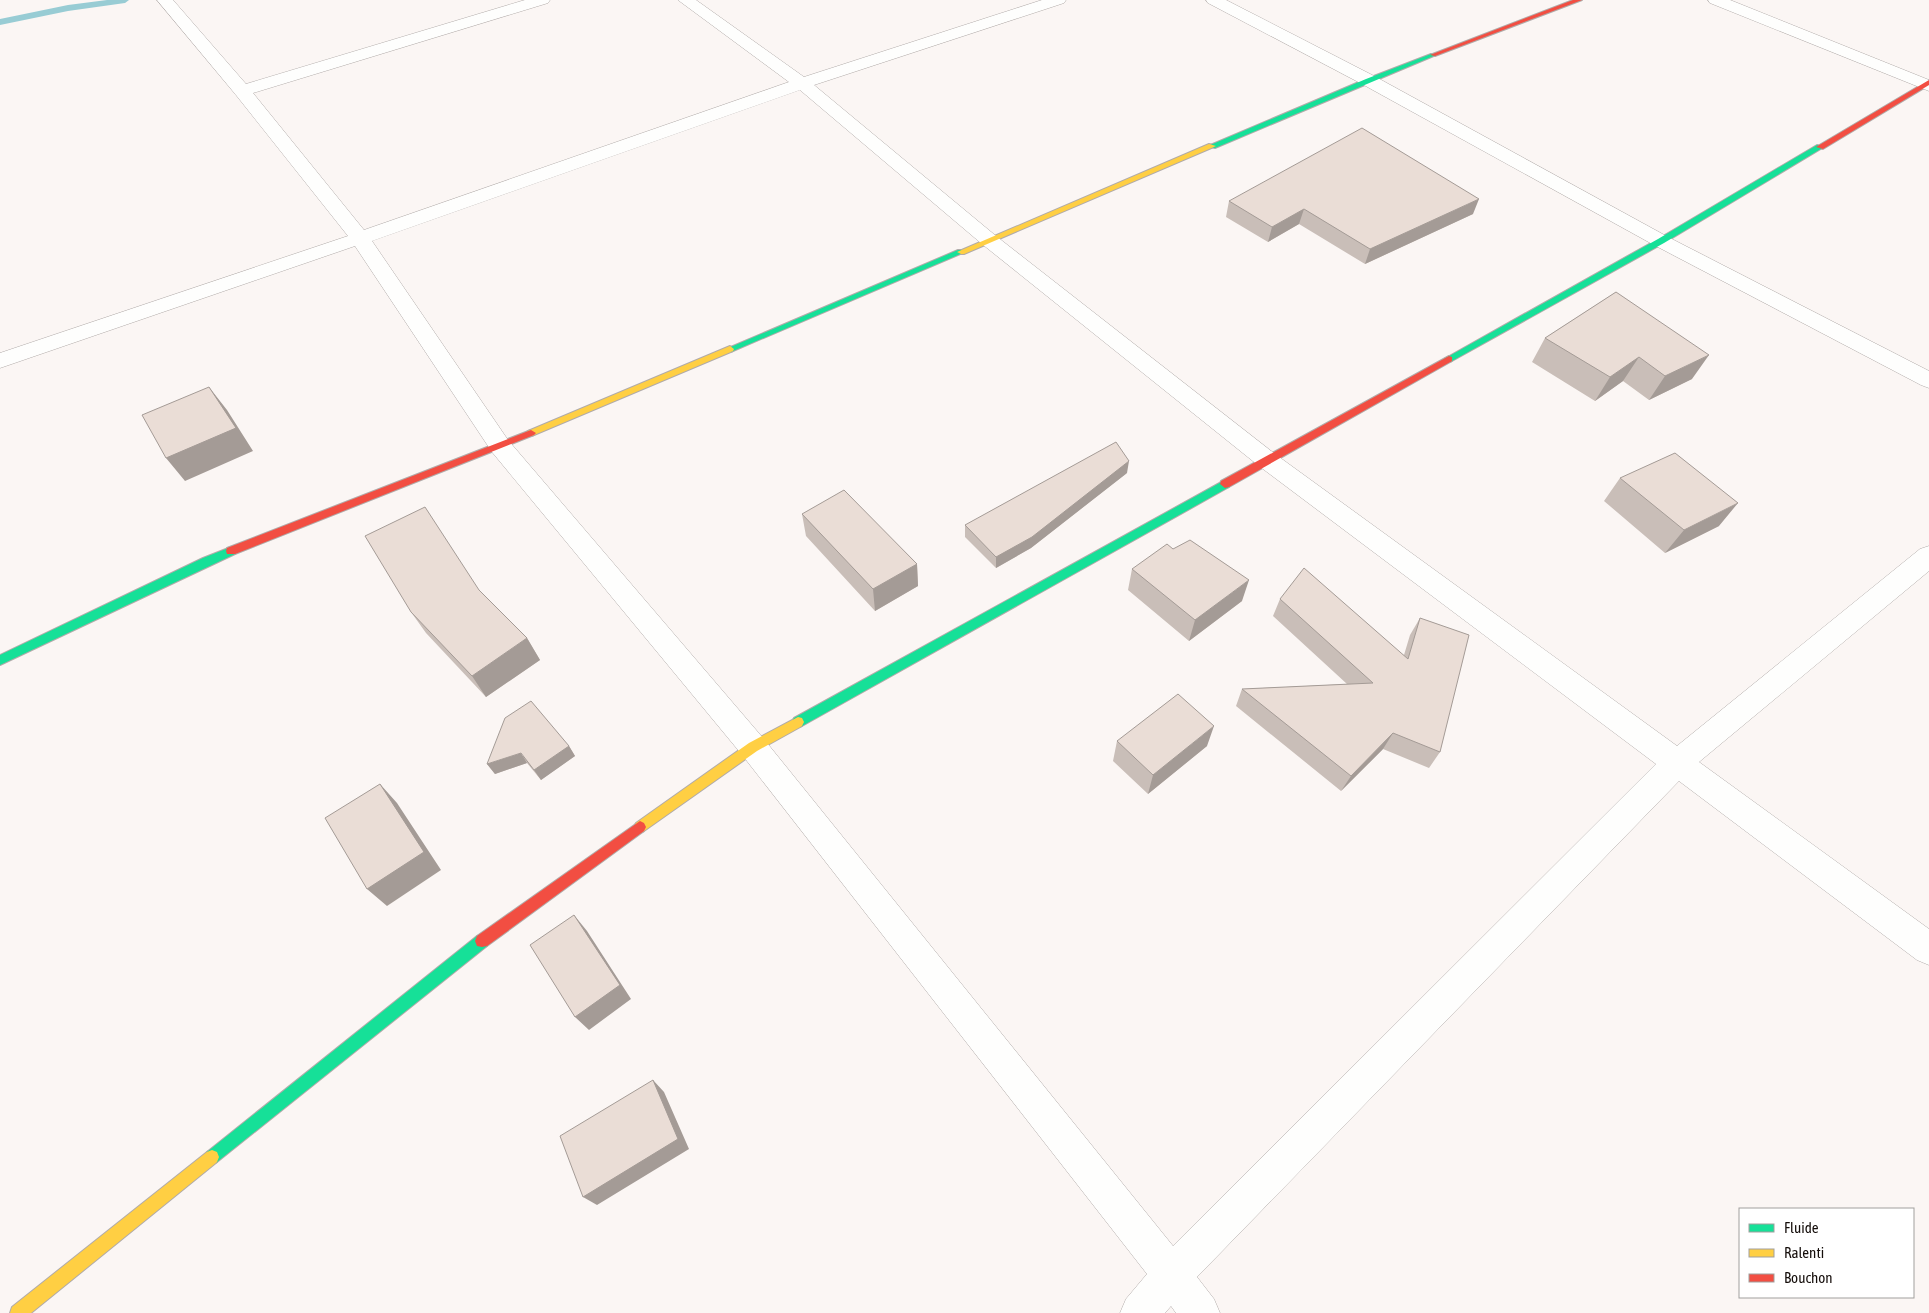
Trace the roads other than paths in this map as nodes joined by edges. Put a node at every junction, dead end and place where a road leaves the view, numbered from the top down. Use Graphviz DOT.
graph roads {
  1 [pos="164,0"];
  2 [pos="542,0"];
  3 [pos="686,0"];
  4 [pos="1058,0"];
  5 [pos="1214,0"];
  6 [pos="1579,0"];
  7 [pos="1716,0"];
  8 [pos="1368,80"];
  9 [pos="802,83"];
  10 [pos="1928,84"];
  11 [pos="242,90"];
  12 [pos="360,238"];
  13 [pos="989,240"];
  14 [pos="1661,241"];
  15 [pos="0,361"];
  16 [pos="1929,380"];
  17 [pos="500,446"];
  18 [pos="1267,460"];
  19 [pos="1929,556"];
  20 [pos="0,660"];
  21 [pos="753,747"];
  22 [pos="1677,763"];
  23 [pos="1929,949"];
  24 [pos="1172,1275"];
  25 [pos="18,1313"];
  26 [pos="1140,1313"];
  27 [pos="1200,1313"];
  1 -- 11 [label="street"];
  2 -- 11 [label="street"];
  3 -- 9 [label="street"];
  4 -- 9 [label="street"];
  5 -- 8 [label="street"];
  6 -- 8 [label="street"];
  7 -- 10 [label="street"];
  8 -- 13 [label="street"];
  8 -- 14 [label="street"];
  9 -- 12 [label="street"];
  9 -- 13 [label="street"];
  10 -- 14 [label="street"];
  11 -- 12 [label="street"];
  12 -- 15 [label="street"];
  12 -- 17 [label="street"];
  13 -- 17 [label="street"];
  13 -- 18 [label="street"];
  14 -- 16 [label="street"];
  14 -- 18 [label="street"];
  17 -- 20 [label="street"];
  17 -- 21 [label="street"];
  18 -- 21 [label="street"];
  18 -- 22 [label="street"];
  19 -- 22 [label="street"];
  21 -- 24 [label="street"];
  21 -- 25 [label="street"];
  22 -- 23 [label="street"];
  22 -- 24 [label="street"];
  24 -- 26 [label="street"];
  24 -- 27 [label="street"];
}
